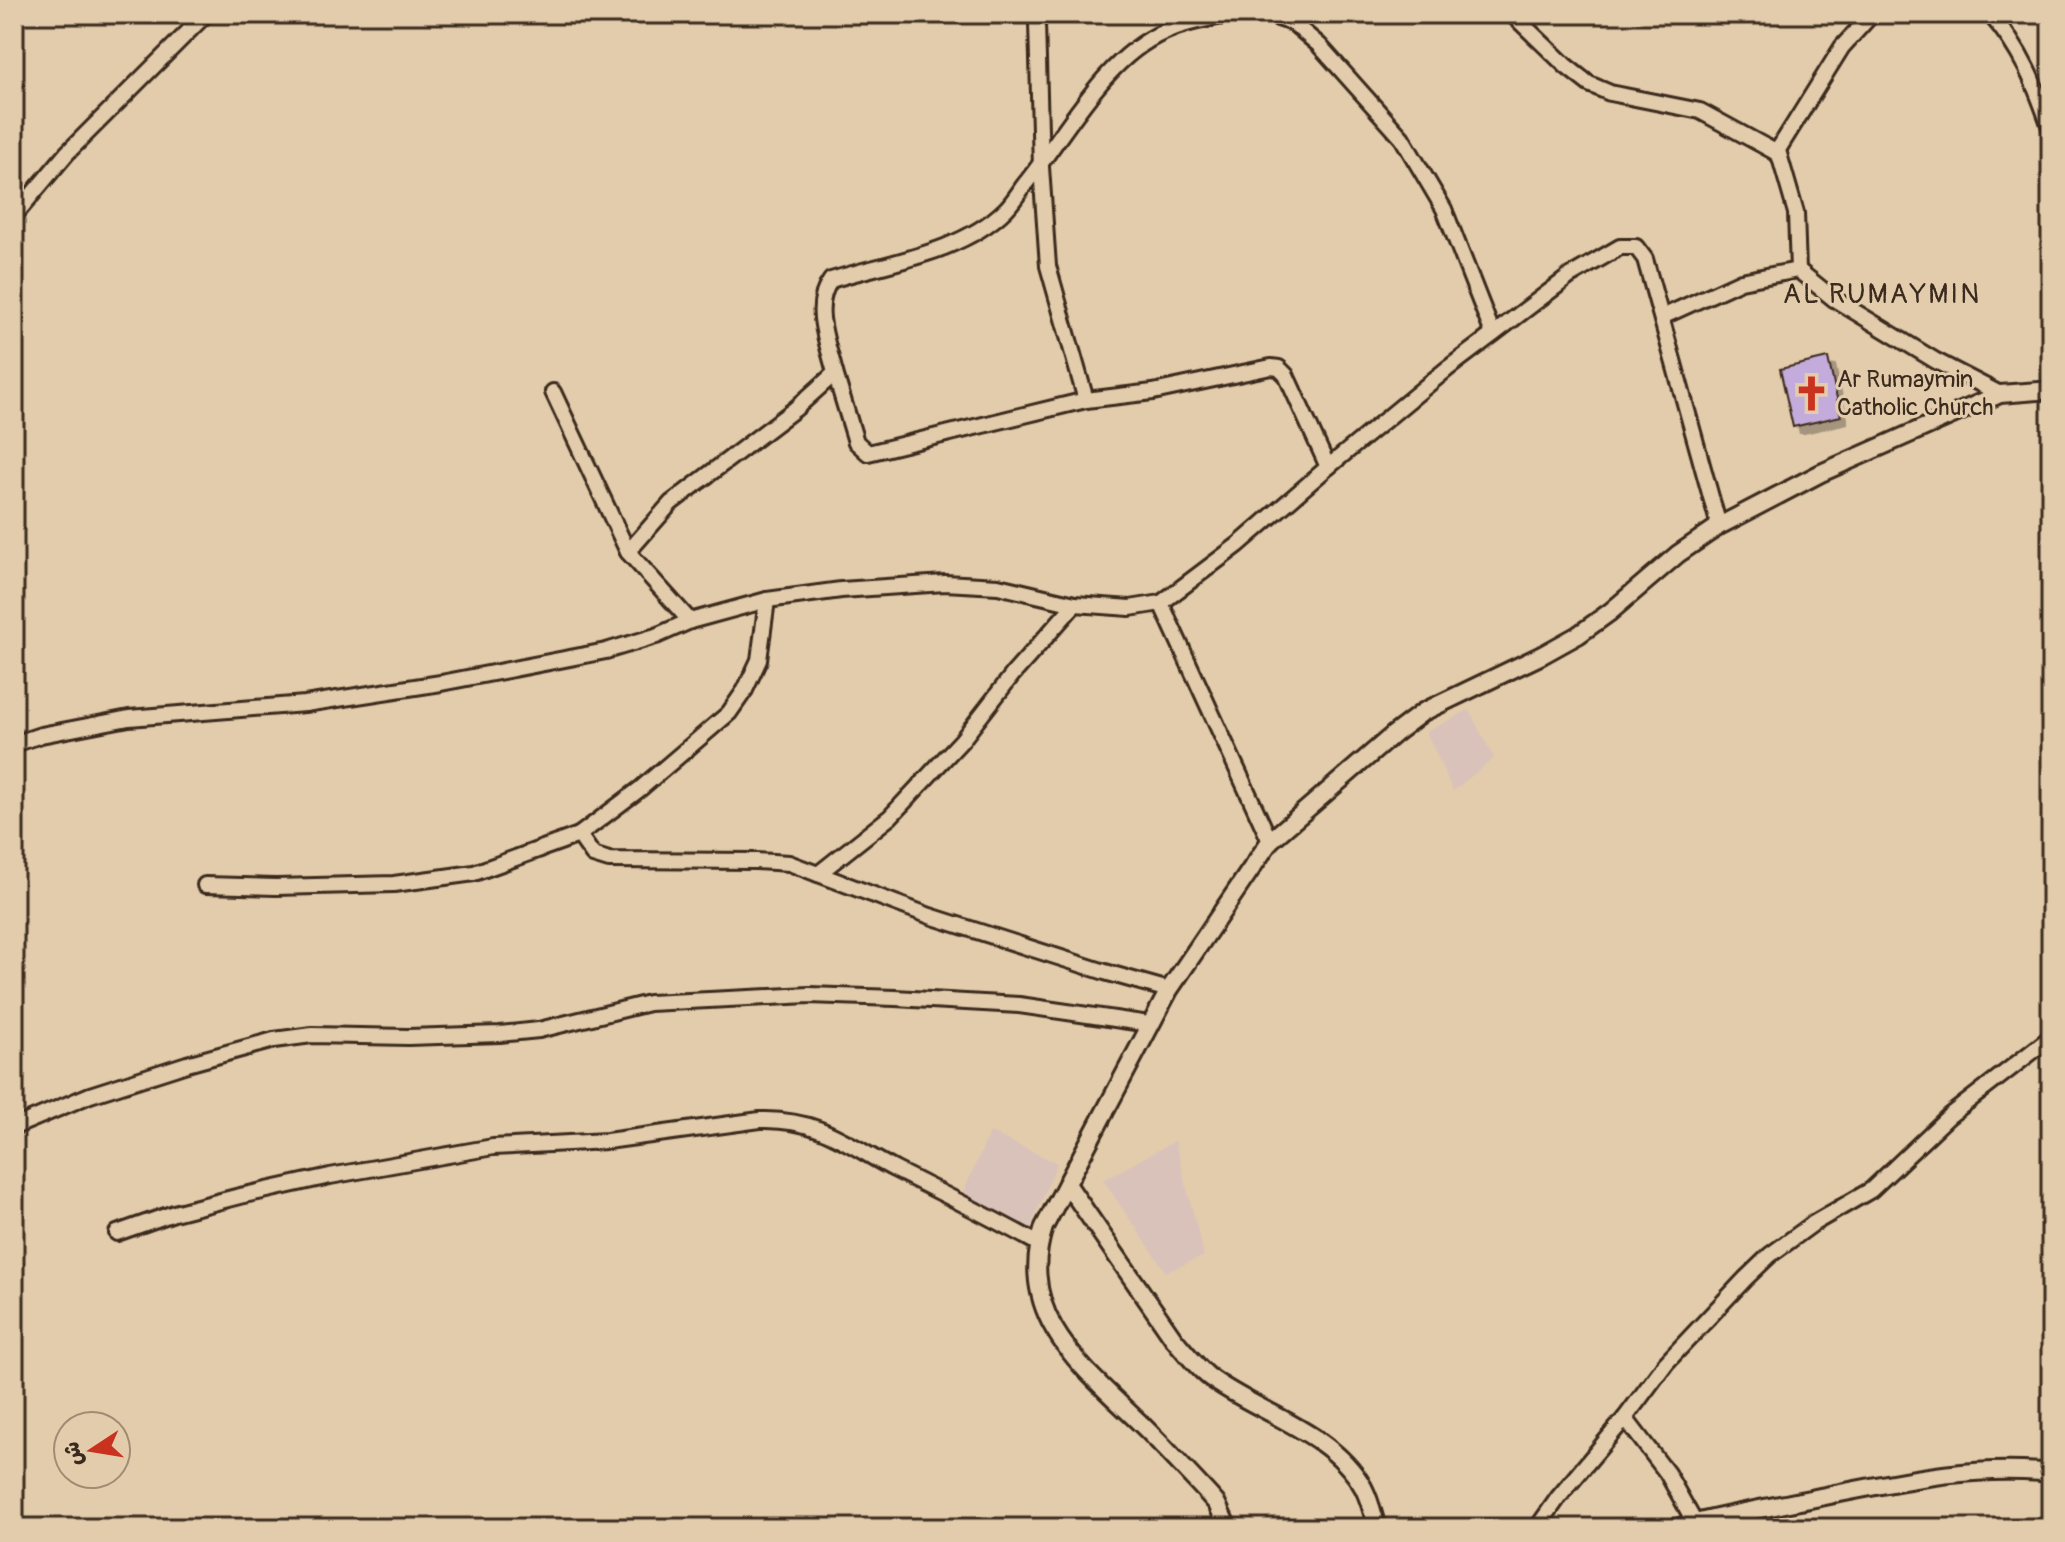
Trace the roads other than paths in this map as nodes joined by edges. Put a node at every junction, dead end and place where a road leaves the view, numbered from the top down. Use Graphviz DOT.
graph roads {
  1 [pos="206,14"];
  2 [pos="1235,14"];
  3 [pos="1266,14"];
  4 [pos="1512,14"];
  5 [pos="1872,14"];
  6 [pos="1990,14"];
  7 [pos="1037,23"];
  8 [pos="2051,130"];
  9 [pos="1776,153"];
  10 [pos="1041,167"];
  11 [pos="14,216"];
  12 [pos="1798,270"];
  13 [pos="1662,317"];
  14 [pos="1493,334"];
  15 [pos="835,373"];
  16 [pos="2051,390"];
  17 [pos="553,392"];
  18 [pos="2000,394"];
  19 [pos="1086,400"];
  20 [pos="1328,467"];
  21 [pos="1719,526"];
  22 [pos="628,552"];
  23 [pos="767,600"];
  24 [pos="1161,603"];
  25 [pos="1075,604"];
  26 [pos="690,621"];
  27 [pos="14,744"];
  28 [pos="579,835"];
  29 [pos="1270,841"];
  30 [pos="818,874"];
  31 [pos="205,885"];
  32 [pos="1169,990"];
  33 [pos="1149,1024"];
  34 [pos="2051,1037"];
  35 [pos="14,1127"];
  36 [pos="1067,1184"];
  37 [pos="117,1233"];
  38 [pos="1039,1244"];
  39 [pos="1625,1418"];
  40 [pos="2051,1473"];
  41 [pos="1695,1523"];
  42 [pos="1228,1528"];
  43 [pos="1377,1528"];
  44 [pos="1537,1528"];
  45 [pos="1676,1528"];
  1 -- 11 [label="street"];
  2 -- 10 [label="street"];
  3 -- 14 [label="street"];
  4 -- 9 [label="street"];
  5 -- 9 [label="street"];
  6 -- 8 [label="street"];
  7 -- 10 [label="street"];
  9 -- 12 [label="street"];
  10 -- 15 [label="street"];
  10 -- 19 [label="street"];
  12 -- 13 [label="street"];
  12 -- 18 [label="street"];
  13 -- 14 [label="street"];
  13 -- 21 [label="street"];
  14 -- 20 [label="street"];
  15 -- 19 [label="street"];
  15 -- 22 [label="street"];
  16 -- 18 [label="street"];
  17 -- 22 [label="street"];
  18 -- 21 [label="street"];
  19 -- 20 [label="street"];
  20 -- 24 [label="street"];
  21 -- 29 [label="street"];
  22 -- 26 [label="street"];
  23 -- 25 [label="street"];
  23 -- 26 [label="street"];
  23 -- 28 [label="street"];
  24 -- 25 [label="street"];
  24 -- 29 [label="street"];
  25 -- 30 [label="street"];
  26 -- 27 [label="street"];
  28 -- 30 [label="street"];
  28 -- 31 [label="street"];
  29 -- 32 [label="street"];
  30 -- 32 [label="street"];
  32 -- 33 [label="street"];
  33 -- 35 [label="street"];
  33 -- 36 [label="street"];
  34 -- 39 [label="street"];
  36 -- 38 [label="street"];
  36 -- 43 [label="street"];
  37 -- 38 [label="street"];
  38 -- 42 [label="street"];
  39 -- 41 [label="street"];
  39 -- 44 [label="street"];
  40 -- 41 [label="street"];
  41 -- 45 [label="street"];
}
